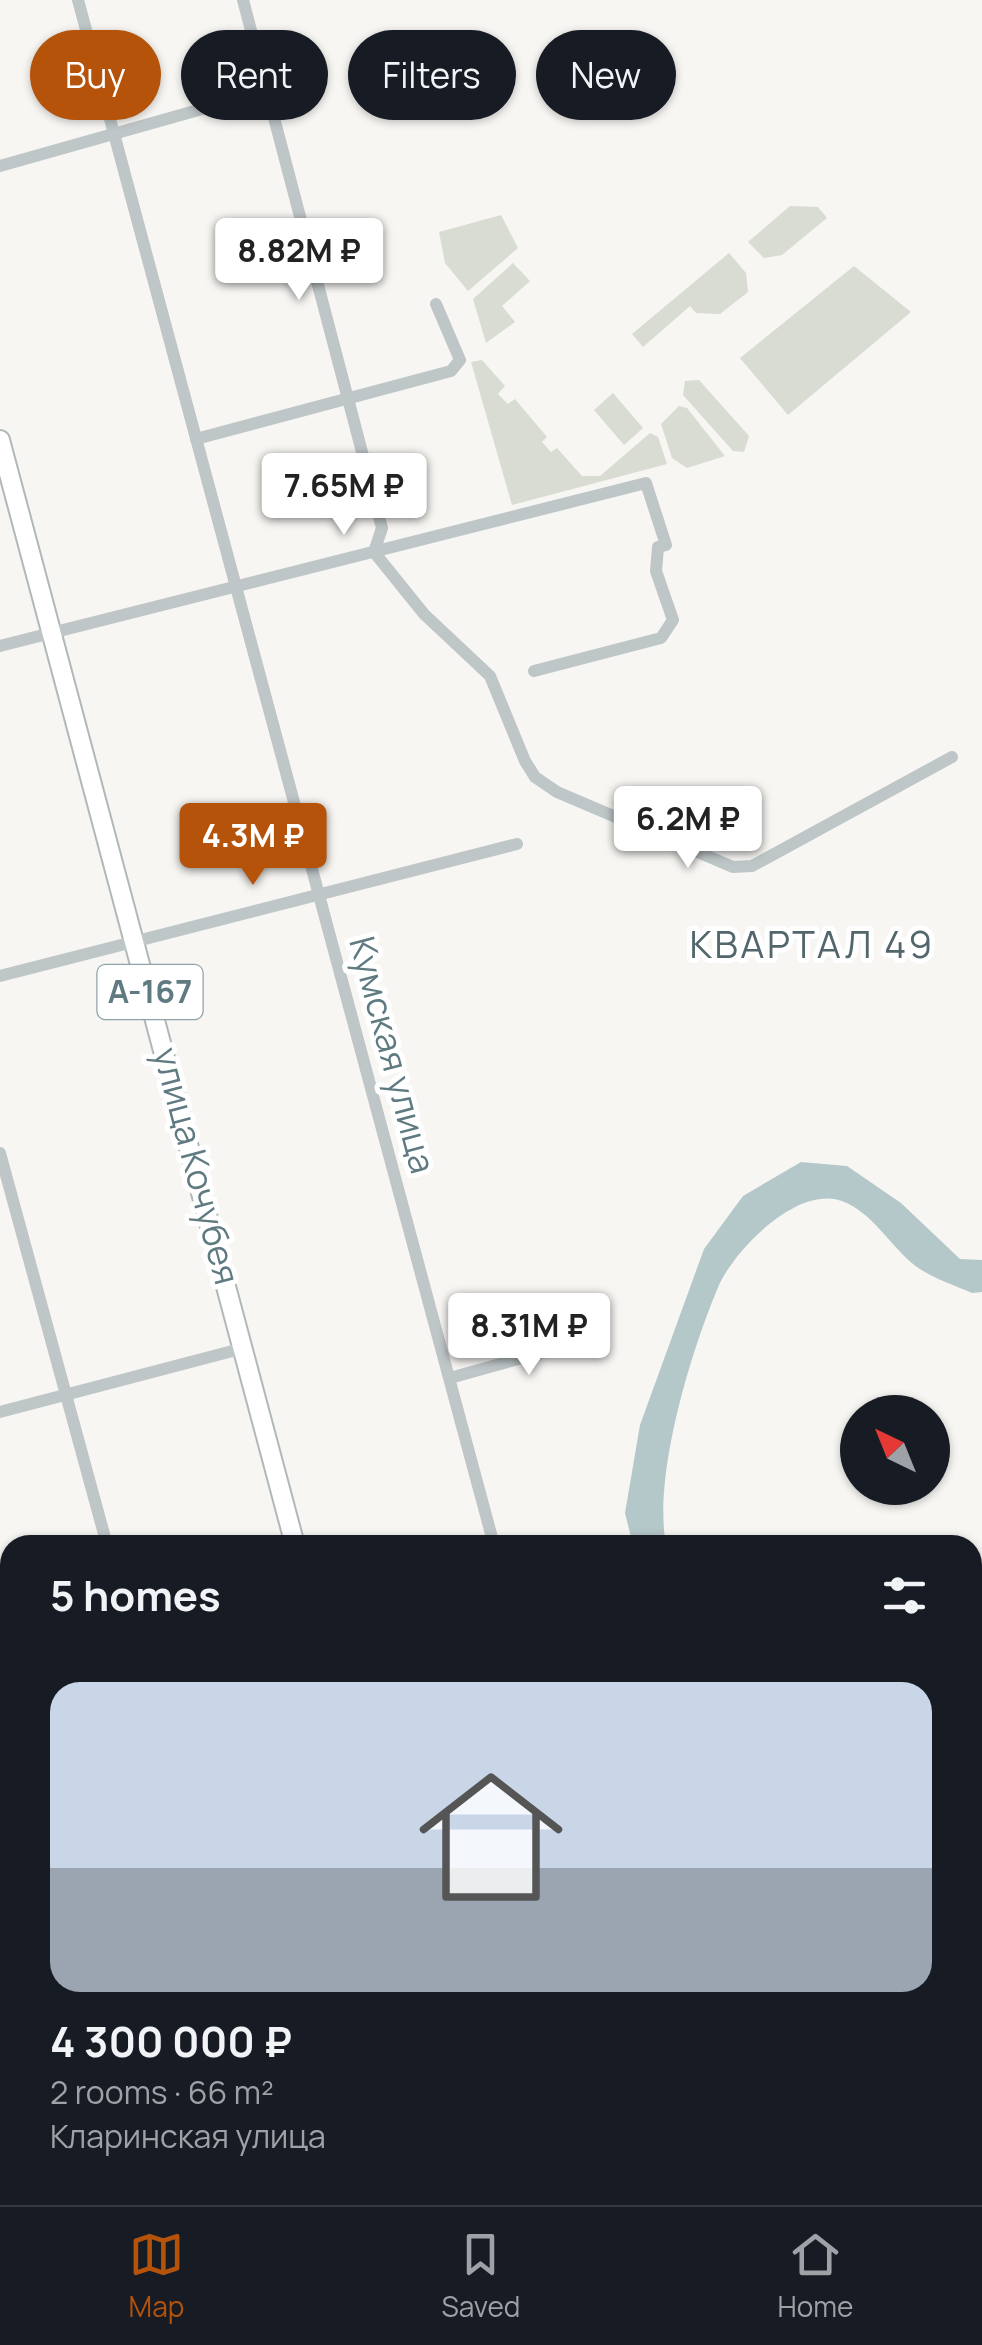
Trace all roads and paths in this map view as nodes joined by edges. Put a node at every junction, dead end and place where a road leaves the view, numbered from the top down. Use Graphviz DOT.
graph roads {
  1 [pos="78,0"];
  2 [pos="243,0"];
  3 [pos="251,30"];
  4 [pos="181,115"];
  5 [pos="274,120"];
  6 [pos="115,134"];
  7 [pos="0,166"];
  8 [pos="436,304"];
  9 [pos="346,400"];
  10 [pos="196,439"];
  11 [pos="0,440"];
  12 [pos="374,552"];
  13 [pos="236,586"];
  14 [pos="53,632"];
  15 [pos="0,646"];
  16 [pos="534,671"];
  17 [pos="952,757"];
  18 [pos="517,844"];
  19 [pos="318,893"];
  20 [pos="136,941"];
  21 [pos="0,976"];
  22 [pos="0,1153"];
  23 [pos="596,1337"];
  24 [pos="244,1348"];
  25 [pos="450,1378"];
  26 [pos="66,1395"];
  27 [pos="0,1412"];
  28 [pos="104,1535"];
  29 [pos="292,1535"];
  30 [pos="491,1535"];
  1 -- 6 [label="street, Кумская улица"];
  2 -- 3 [label="street"];
  4 -- 6 [label="street"];
  5 -- 9 [label="street"];
  6 -- 7 [label="street"];
  6 -- 10 [label="street, Кумская улица"];
  8 -- 9 [label="street"];
  9 -- 10 [label="street"];
  9 -- 12 [label="street"];
  10 -- 13 [label="street, Кумская улица"];
  11 -- 14 [label="main road, улица Кочубея / А-167"];
  12 -- 13 [label="street"];
  12 -- 16 [label="street"];
  12 -- 17 [label="street"];
  13 -- 14 [label="street"];
  13 -- 19 [label="street, Кумская улица"];
  14 -- 15 [label="street"];
  14 -- 20 [label="main road, улица Кочубея / А-167"];
  18 -- 19 [label="street"];
  19 -- 20 [label="street"];
  19 -- 25 [label="street, Кумская улица"];
  20 -- 21 [label="street"];
  20 -- 24 [label="main road, улица Кочубея / А-167"];
  22 -- 26 [label="street"];
  23 -- 25 [label="street"];
  24 -- 26 [label="street"];
  24 -- 29 [label="main road, улица Кочубея / А-167"];
  25 -- 30 [label="street, Кумская улица"];
  26 -- 27 [label="street"];
  26 -- 28 [label="street"];
}
